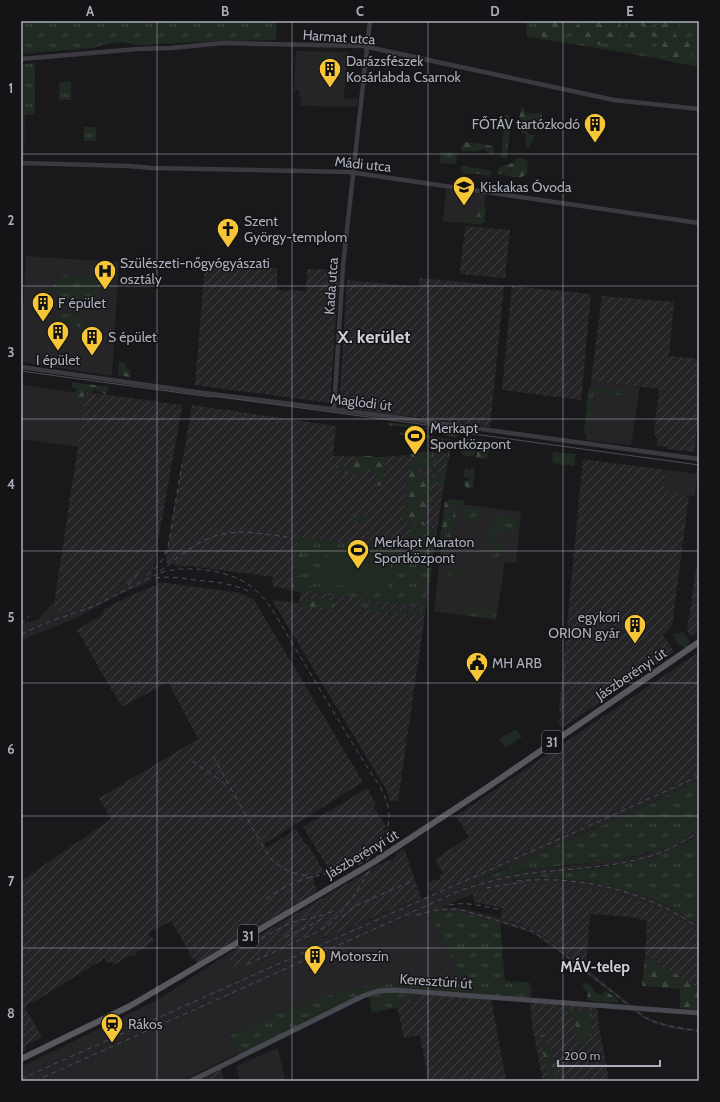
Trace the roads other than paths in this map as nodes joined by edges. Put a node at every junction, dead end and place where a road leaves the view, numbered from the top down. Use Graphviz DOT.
graph roads {
  1 [pos="370,21"];
  2 [pos="367,47"];
  3 [pos="21,59"];
  4 [pos="699,109"];
  5 [pos="21,163"];
  6 [pos="353,172"];
  7 [pos="699,223"];
  8 [pos="21,367"];
  9 [pos="334,410"];
  10 [pos="699,459"];
  11 [pos="699,642"];
  12 [pos="699,1013"];
  13 [pos="21,1059"];
  14 [pos="192,1081"];
  1 -- 2 [label="street, Kada utca"];
  2 -- 3 [label="street, Harmat utca"];
  2 -- 4 [label="street, Harmat utca"];
  2 -- 6 [label="street, Kada utca"];
  5 -- 6 [label="street, Mádi utca"];
  6 -- 7 [label="street, Mádi utca"];
  6 -- 9 [label="street, Kada utca"];
  8 -- 9 [label="street, Maglódi út"];
  9 -- 10 [label="street, Maglódi út"];
  11 -- 13 [label="main road, Jászberényi út / 31"];
  12 -- 14 [label="main road, Keresztúri út"];
}
